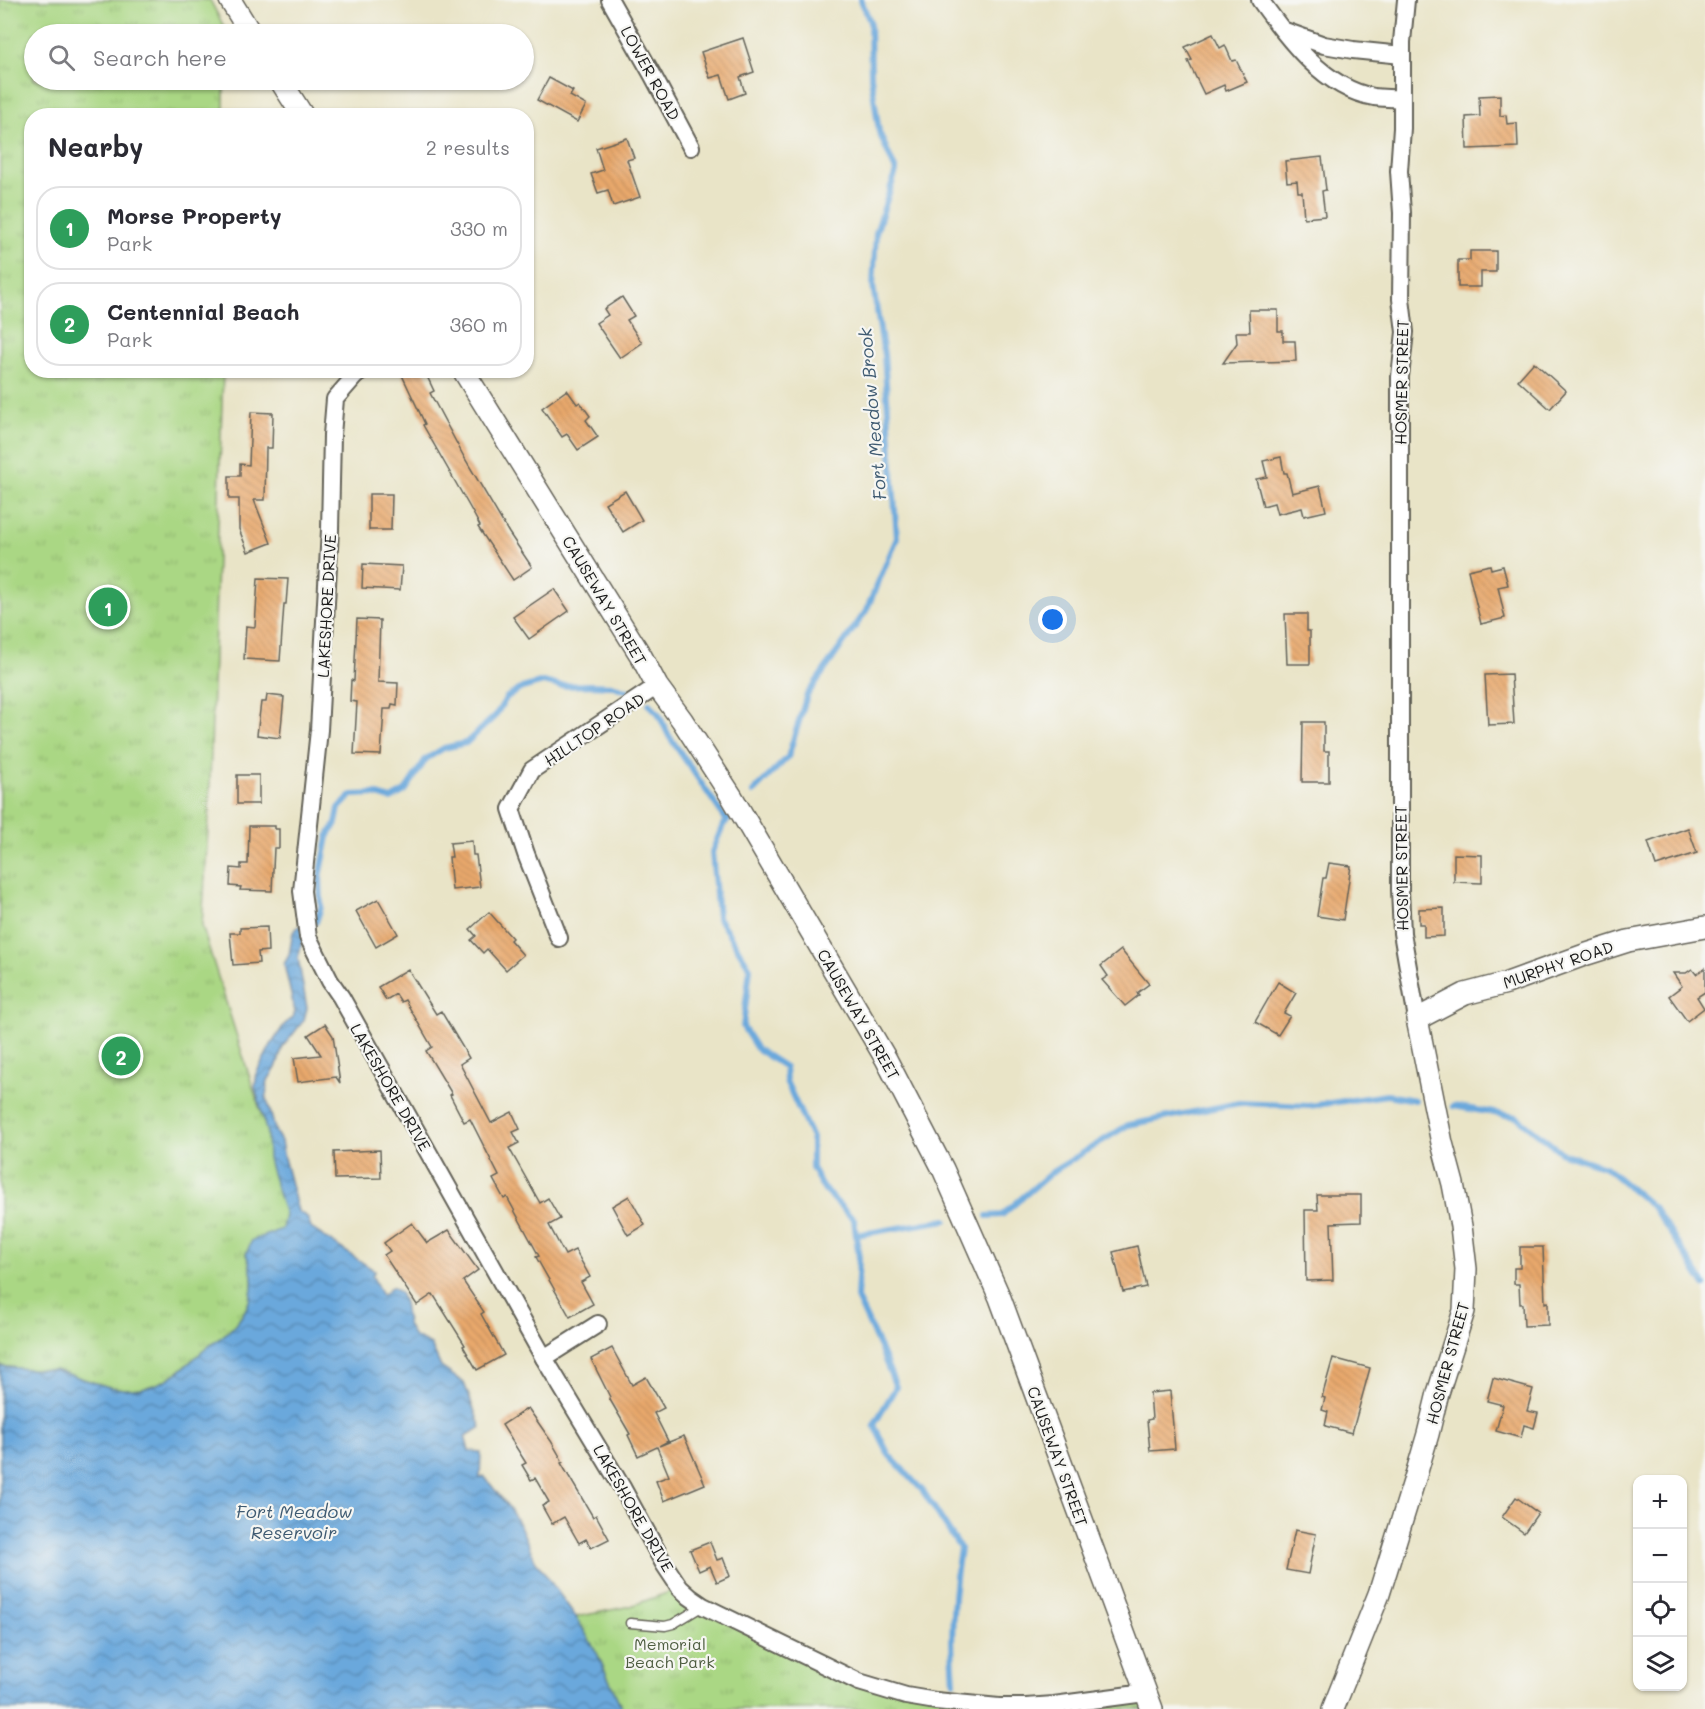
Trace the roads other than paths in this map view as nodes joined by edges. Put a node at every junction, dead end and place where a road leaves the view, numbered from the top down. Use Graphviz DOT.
graph roads {
  1 [pos="230,0"];
  2 [pos="610,0"];
  3 [pos="1260,0"];
  4 [pos="1406,0"];
  5 [pos="245,24"];
  6 [pos="1284,30"];
  7 [pos="1402,55"];
  8 [pos="286,90"];
  9 [pos="1402,99"];
  10 [pos="298,108"];
  11 [pos="691,147"];
  12 [pos="353,378"];
  13 [pos="469,378"];
  14 [pos="657,686"];
  15 [pos="1705,927"];
  16 [pos="559,938"];
  17 [pos="1417,1019"];
  18 [pos="598,1324"];
  19 [pos="544,1358"];
  20 [pos="703,1606"];
  21 [pos="630,1623"];
  22 [pos="1148,1701"];
  23 [pos="1067,1706"];
  24 [pos="1333,1709"];
  1 -- 5 [label="street"];
  2 -- 11 [label="street, LOWER ROAD"];
  3 -- 6 [label="street"];
  4 -- 7 [label="street, HOSMER STREET"];
  6 -- 7 [label="street"];
  6 -- 9 [label="street"];
  7 -- 9 [label="street, HOSMER STREET"];
  8 -- 10 [label="street"];
  9 -- 17 [label="street, HOSMER STREET"];
  12 -- 19 [label="street, LAKESHORE DRIVE"];
  13 -- 14 [label="street, CAUSEWAY STREET"];
  14 -- 16 [label="street, HILLTOP ROAD"];
  14 -- 22 [label="street, CAUSEWAY STREET"];
  15 -- 17 [label="street, MURPHY ROAD"];
  17 -- 24 [label="street, HOSMER STREET"];
  18 -- 19 [label="street"];
  19 -- 20 [label="street, LAKESHORE DRIVE"];
  20 -- 21 [label="lane"];
  20 -- 23 [label="street, LAKESHORE DRIVE"];
  22 -- 23 [label="street, LAKESHORE DRIVE"];
}
